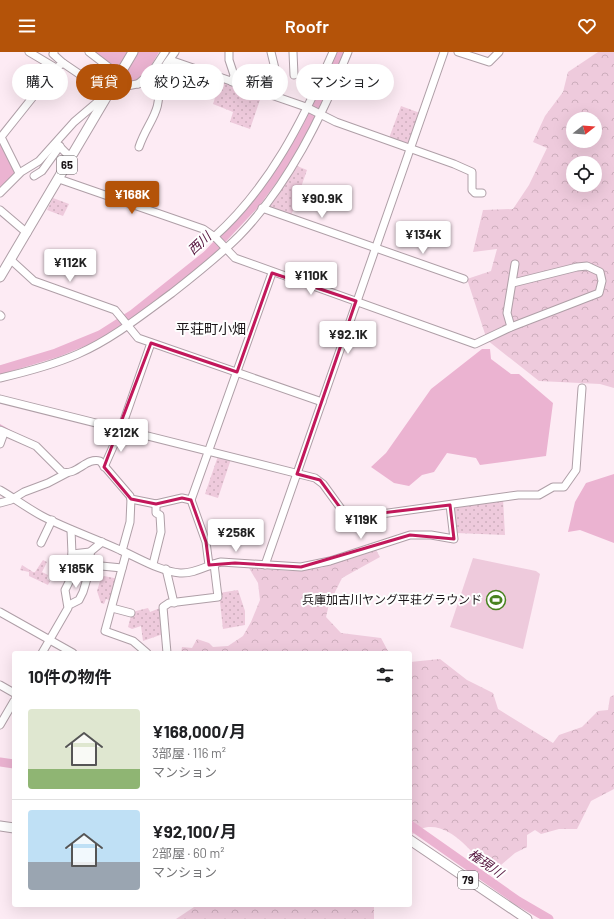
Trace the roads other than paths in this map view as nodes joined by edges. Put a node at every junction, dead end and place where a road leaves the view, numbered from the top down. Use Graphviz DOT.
graph roads {
  1 [pos="29,52"];
  2 [pos="54,52"];
  3 [pos="89,52"];
  4 [pos="133,52"];
  5 [pos="165,52"];
  6 [pos="175,52"];
  7 [pos="229,52"];
  8 [pos="271,52"];
  9 [pos="293,52"];
  10 [pos="333,52"];
  11 [pos="348,52"];
  12 [pos="444,52"];
  13 [pos="458,52"];
  14 [pos="499,52"];
  15 [pos="170,60"];
  16 [pos="63,63"];
  17 [pos="49,64"];
  18 [pos="104,64"];
  19 [pos="126,64"];
  20 [pos="167,64"];
  21 [pos="274,64"];
  22 [pos="232,69"];
  23 [pos="76,72"];
  24 [pos="294,75"];
  25 [pos="232,82"];
  26 [pos="138,84"];
  27 [pos="132,85"];
  28 [pos="30,100"];
  29 [pos="100,100"];
  30 [pos="103,100"];
  31 [pos="158,100"];
  32 [pos="287,100"];
  33 [pos="306,107"];
  34 [pos="321,115"];
  35 [pos="57,144"];
  36 [pos="139,147"];
  37 [pos="411,148"];
  38 [pos="71,158"];
  39 [pos="19,173"];
  40 [pos="34,176"];
  41 [pos="59,179"];
  42 [pos="0,193"];
  43 [pos="482,193"];
  44 [pos="262,208"];
  45 [pos="0,210"];
  46 [pos="27,233"];
  47 [pos="215,238"];
  48 [pos="376,248"];
  49 [pos="225,249"];
  50 [pos="11,260"];
  51 [pos="516,264"];
  52 [pos="272,273"];
  53 [pos="0,277"];
  54 [pos="464,279"];
  55 [pos="513,283"];
  56 [pos="356,301"];
  57 [pos="128,326"];
  58 [pos="511,327"];
  59 [pos="151,343"];
  60 [pos="237,372"];
  61 [pos="0,378"];
  62 [pos="582,388"];
  63 [pos="0,399"];
  64 [pos="322,402"];
  65 [pos="121,429"];
  66 [pos="2,432"];
  67 [pos="0,444"];
  68 [pos="209,451"];
  69 [pos="104,467"];
  70 [pos="67,473"];
  71 [pos="297,474"];
  72 [pos="0,490"];
  73 [pos="14,498"];
  74 [pos="131,499"];
  75 [pos="191,500"];
  76 [pos="0,503"];
  77 [pos="156,504"];
  78 [pos="450,505"];
  79 [pos="52,520"];
  80 [pos="71,530"];
  81 [pos="102,542"];
  82 [pos="41,543"];
  83 [pos="90,552"];
  84 [pos="124,552"];
  85 [pos="72,554"];
  86 [pos="153,564"];
  87 [pos="211,564"];
  88 [pos="91,565"];
  89 [pos="265,565"];
  90 [pos="122,568"];
  91 [pos="166,569"];
  92 [pos="174,603"];
  93 [pos="69,605"];
  94 [pos="112,608"];
  95 [pos="0,612"];
  96 [pos="131,613"];
  97 [pos="50,640"];
  98 [pos="43,651"];
  99 [pos="69,651"];
  100 [pos="145,651"];
  101 [pos="167,651"];
  102 [pos="0,685"];
  103 [pos="12,692"];
  104 [pos="12,704"];
  105 [pos="0,725"];
  106 [pos="0,826"];
  107 [pos="12,828"];
  108 [pos="412,841"];
  109 [pos="527,919"];
  1 -- 17 [label="street"];
  2 -- 16 [label="street"];
  3 -- 18 [label="street"];
  4 -- 19 [label="main road, 65"];
  5 -- 26 [label="street"];
  6 -- 15 [label="street"];
  7 -- 22 [label="street"];
  8 -- 21 [label="street"];
  9 -- 24 [label="street"];
  10 -- 33 [label="street"];
  11 -- 34 [label="street"];
  12 -- 37 [label="street"];
  13 -- 14 [label="street"];
  15 -- 20 [label="street"];
  15 -- 25 [label="street"];
  16 -- 23 [label="street"];
  26 -- 27 [label="street"];
  28 -- 39 [label="street"];
  29 -- 35 [label="street"];
  30 -- 38 [label="main road, 65"];
  31 -- 36 [label="street"];
  32 -- 33 [label="street"];
  33 -- 34 [label="street"];
  33 -- 47 [label="street"];
  34 -- 37 [label="street"];
  34 -- 44 [label="street"];
  35 -- 38 [label="street"];
  35 -- 39 [label="street"];
  35 -- 40 [label="street"];
  37 -- 43 [label="street"];
  37 -- 48 [label="street"];
  38 -- 41 [label="main road, 65"];
  39 -- 42 [label="street"];
  41 -- 46 [label="main road, 65"];
  41 -- 47 [label="street"];
  44 -- 48 [label="street"];
  44 -- 49 [label="street"];
  45 -- 46 [label="street"];
  46 -- 50 [label="main road, 65"];
  47 -- 49 [label="street"];
  48 -- 54 [label="street"];
  48 -- 56 [label="street"];
  49 -- 52 [label="street"];
  49 -- 57 [label="street"];
  50 -- 53 [label="main road, 65"];
  50 -- 57 [label="street"];
  51 -- 55 [label="street"];
  52 -- 56 [label="street"];
  52 -- 60 [label="street"];
  55 -- 58 [label="street"];
  55 -- 58 [label="street"];
  56 -- 58 [label="street"];
  56 -- 64 [label="street"];
  57 -- 59 [label="street"];
  57 -- 61 [label="street"];
  59 -- 60 [label="street"];
  59 -- 65 [label="street"];
  60 -- 64 [label="street"];
  60 -- 68 [label="street"];
  62 -- 78 [label="street"];
  63 -- 65 [label="street"];
  64 -- 71 [label="street"];
  65 -- 68 [label="street"];
  65 -- 69 [label="street"];
  66 -- 67 [label="street"];
  66 -- 70 [label="street"];
  68 -- 71 [label="street"];
  68 -- 75 [label="street"];
  69 -- 70 [label="street"];
  69 -- 74 [label="street"];
  70 -- 73 [label="street"];
  71 -- 78 [label="street"];
  71 -- 89 [label="street"];
  72 -- 73 [label="street"];
  73 -- 76 [label="street"];
  73 -- 79 [label="street"];
  74 -- 77 [label="street"];
  74 -- 84 [label="street"];
  75 -- 77 [label="street"];
  75 -- 87 [label="street"];
  77 -- 86 [label="street"];
  78 -- 89 [label="street"];
  79 -- 80 [label="street"];
  79 -- 82 [label="street"];
  80 -- 81 [label="street"];
  80 -- 85 [label="street"];
  81 -- 83 [label="street"];
  81 -- 84 [label="street"];
  83 -- 85 [label="street"];
  83 -- 88 [label="street"];
  84 -- 86 [label="street"];
  84 -- 90 [label="street"];
  85 -- 93 [label="street"];
  86 -- 91 [label="street"];
  87 -- 89 [label="street"];
  87 -- 91 [label="street"];
  87 -- 92 [label="street"];
  88 -- 90 [label="street"];
  88 -- 93 [label="street"];
  90 -- 94 [label="street"];
  91 -- 92 [label="street"];
  92 -- 101 [label="street"];
  93 -- 97 [label="street"];
  94 -- 96 [label="street"];
  94 -- 100 [label="street"];
  95 -- 97 [label="street"];
  97 -- 98 [label="street"];
  97 -- 99 [label="street"];
  102 -- 103 [label="street"];
  104 -- 105 [label="street"];
  106 -- 107 [label="main road"];
  108 -- 109 [label="main road, 79"];
}
